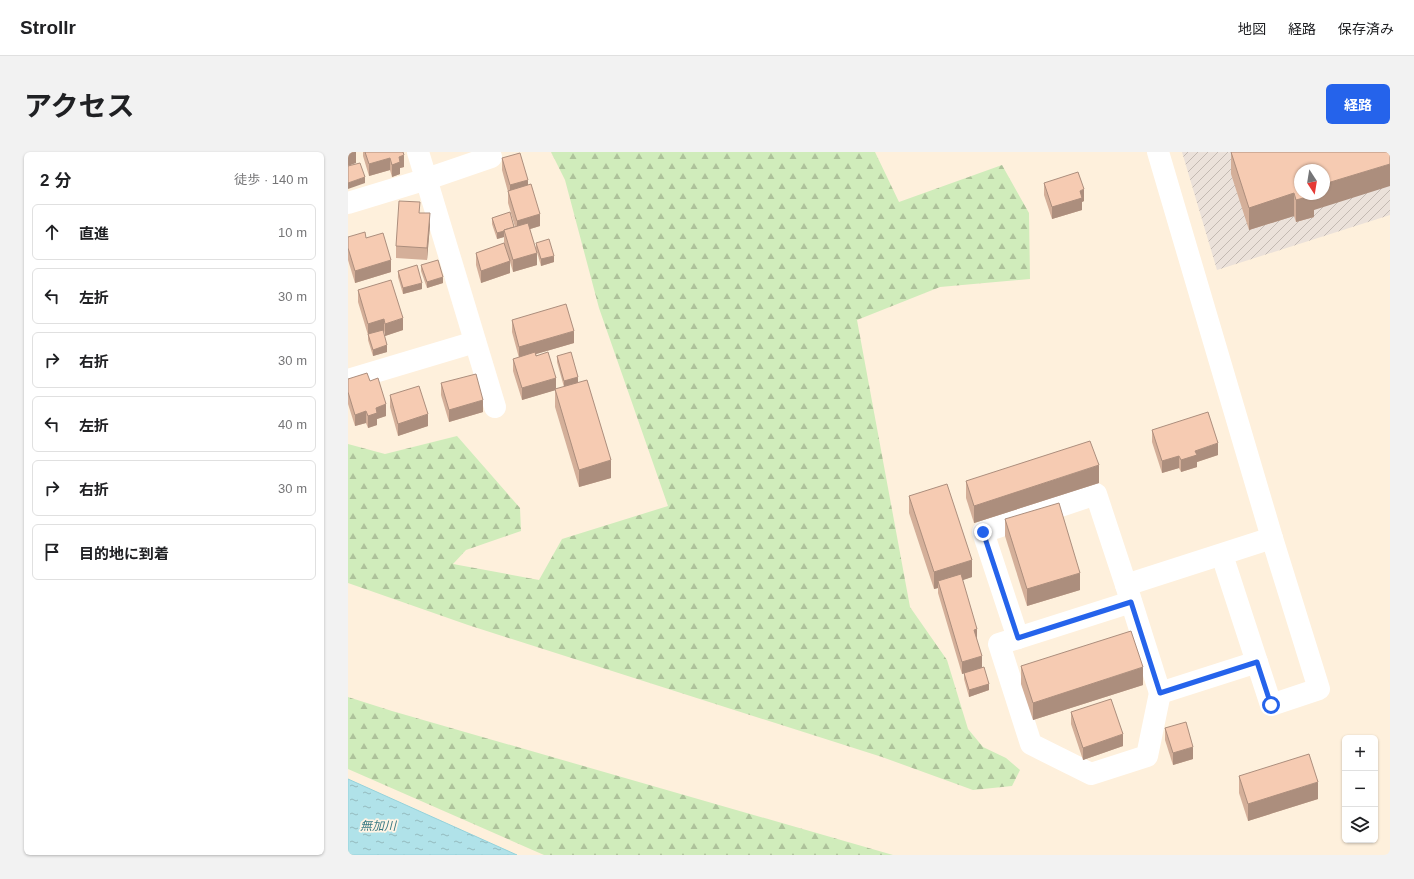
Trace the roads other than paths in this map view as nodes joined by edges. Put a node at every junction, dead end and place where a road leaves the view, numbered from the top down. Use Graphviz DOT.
graph roads {
  1 [pos="418,152"];
  2 [pos="1158,152"];
  3 [pos="491,157"];
  4 [pos="427,179"];
  5 [pos="348,203"];
  6 [pos="474,342"];
  7 [pos="348,380"];
  8 [pos="495,407"];
  9 [pos="1272,538"];
  10 [pos="1222,555"];
  11 [pos="1128,594"];
  12 [pos="1018,638"];
  13 [pos="1257,662"];
  14 [pos="1160,693"];
  1 -- 4 [label="street"];
  2 -- 9 [label="street"];
  3 -- 4 [label="street"];
  4 -- 5 [label="street"];
  4 -- 6 [label="street"];
  6 -- 7 [label="street"];
  6 -- 8 [label="street"];
  9 -- 10 [label="street"];
  9 -- 13 [label="street"];
  10 -- 11 [label="street"];
  10 -- 13 [label="street"];
  11 -- 12 [label="street"];
  11 -- 12 [label="street"];
  11 -- 14 [label="street"];
  12 -- 14 [label="street"];
  13 -- 14 [label="street"];
}
